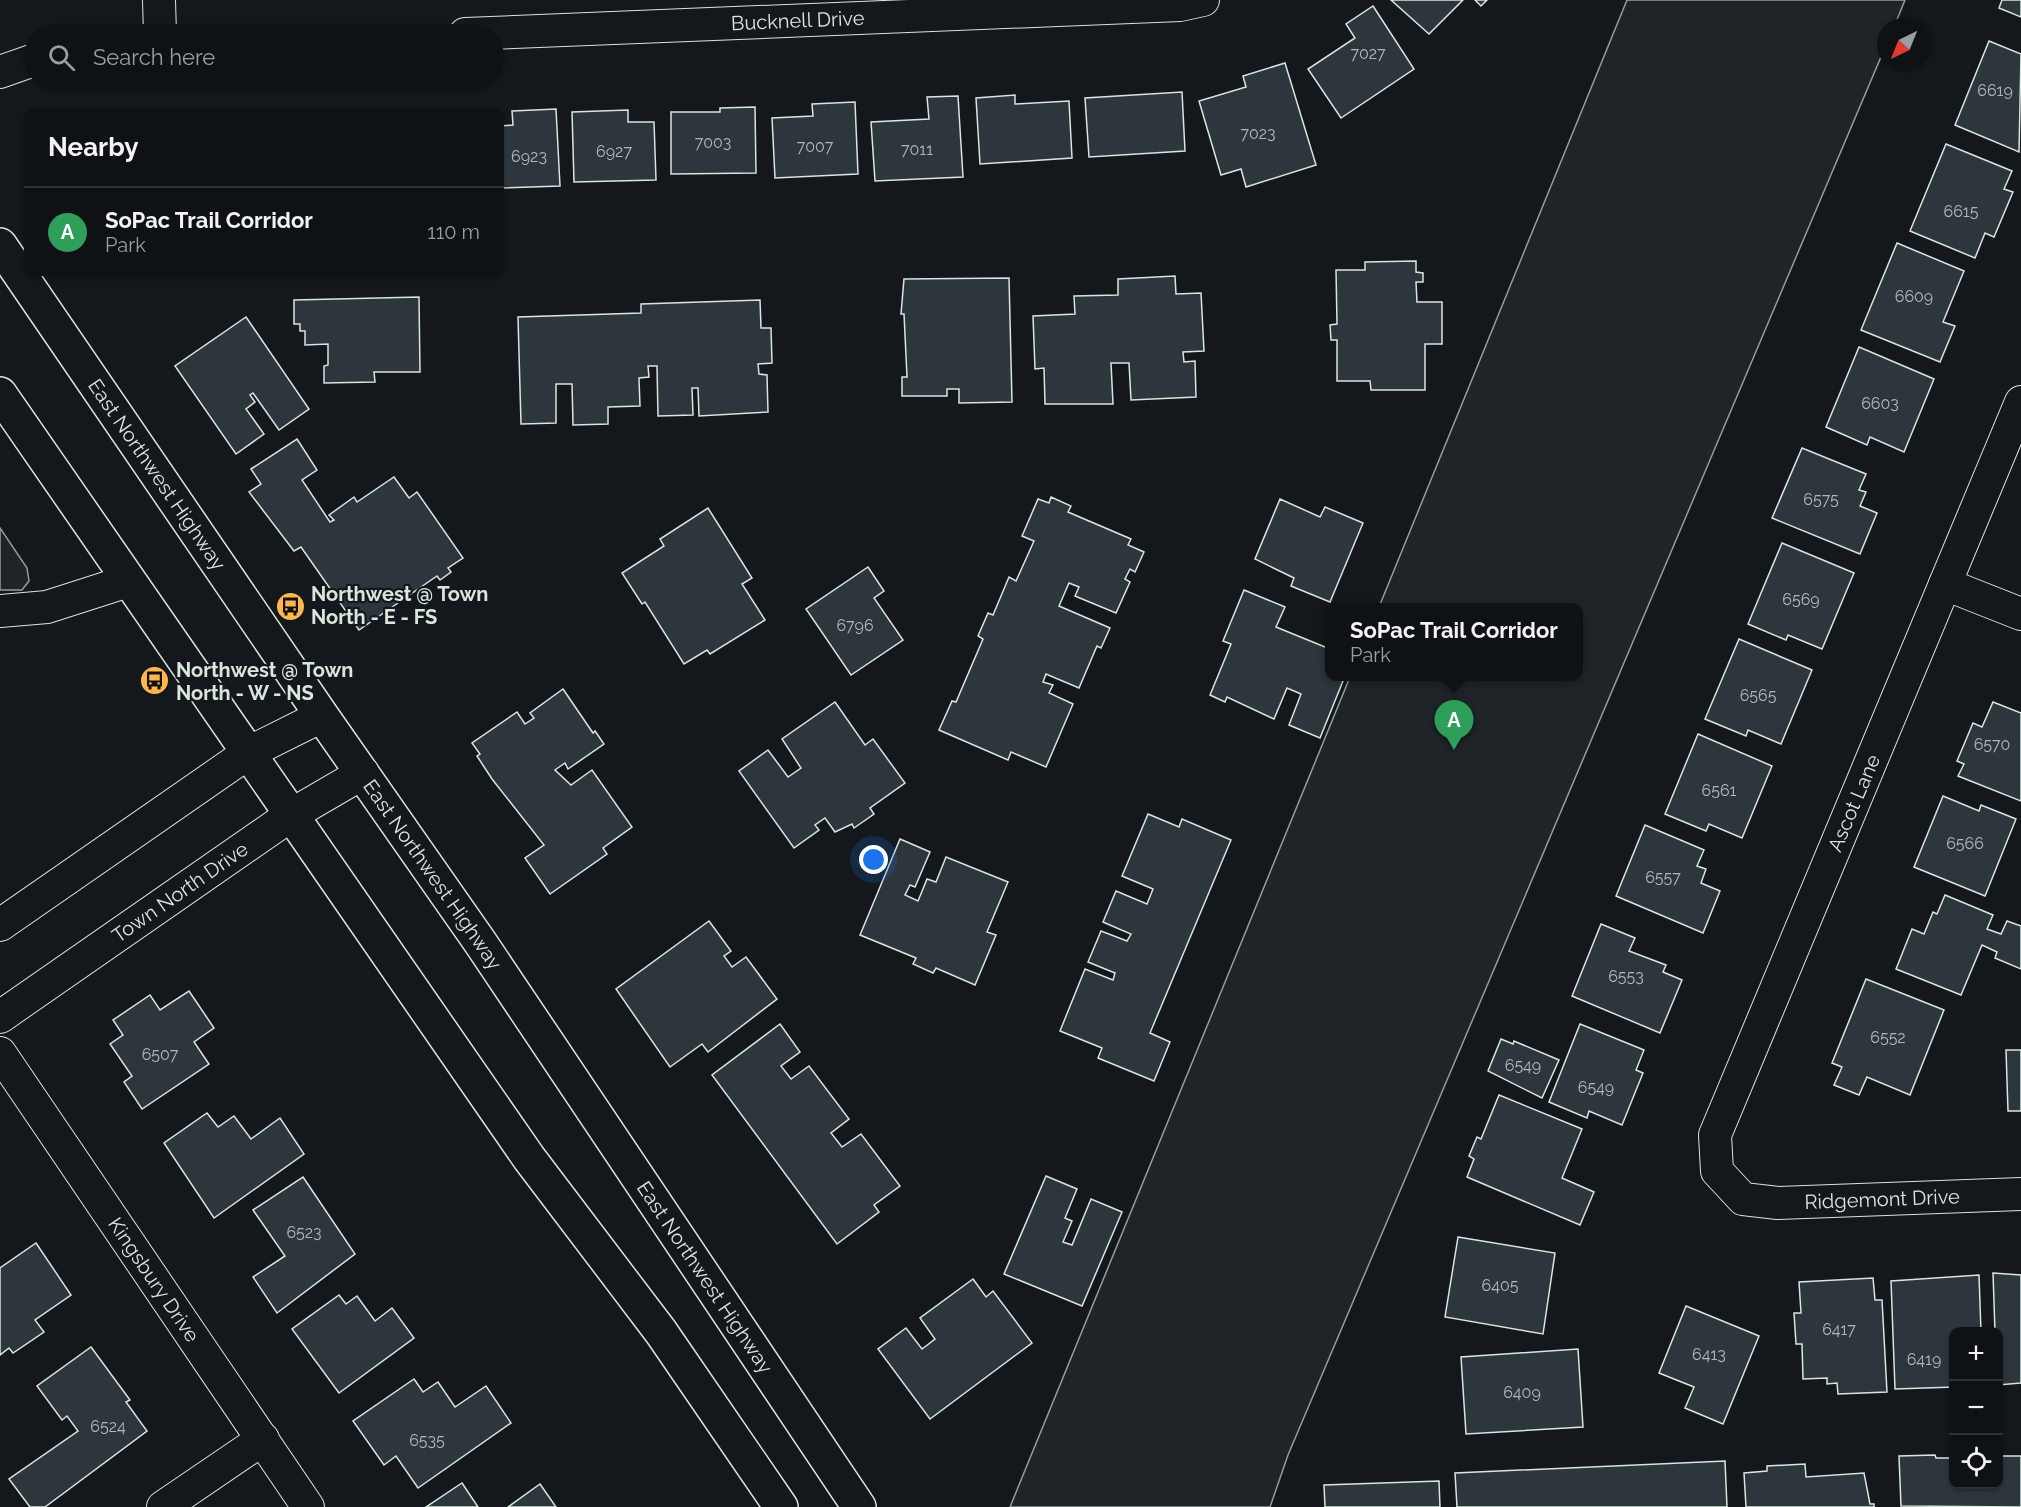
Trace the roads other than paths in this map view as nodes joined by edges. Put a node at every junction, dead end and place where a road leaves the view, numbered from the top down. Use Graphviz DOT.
graph roads {
  1 [pos="159,0"];
  2 [pos="1203,0"];
  3 [pos="665,13"];
  4 [pos="159,24"];
  5 [pos="504,30"];
  6 [pos="24,64"];
  7 [pos="0,72"];
  8 [pos="0,245"];
  9 [pos="0,394"];
  10 [pos="2021,402"];
  11 [pos="128,581"];
  12 [pos="1945,584"];
  13 [pos="0,611"];
  14 [pos="2021,614"];
  15 [pos="322,716"];
  16 [pos="248,753"];
  17 [pos="363,773"];
  18 [pos="291,815"];
  19 [pos="0,925"];
  20 [pos="0,1017"];
  21 [pos="0,1053"];
  22 [pos="2021,1194"];
  23 [pos="1743,1199"];
  24 [pos="263,1439"];
  25 [pos="163,1507"];
  26 [pos="308,1507"];
  27 [pos="781,1507"];
  28 [pos="859,1507"];
  1 -- 4 [label="street"];
  2 -- 3 [label="street, Bucknell Drive"];
  3 -- 5 [label="street, Bucknell Drive"];
  6 -- 7 [label="street"];
  8 -- 15 [label="main road, East Northwest Highway"];
  9 -- 11 [label="main road"];
  10 -- 12 [label="street, Ascot Lane"];
  11 -- 13 [label="street"];
  11 -- 16 [label="main road"];
  12 -- 14 [label="street"];
  12 -- 23 [label="street, Ascot Lane"];
  15 -- 16 [label="street"];
  15 -- 17 [label="main road, East Northwest Highway"];
  16 -- 18 [label="main road"];
  16 -- 19 [label="street"];
  17 -- 18 [label="street, Town North Drive"];
  17 -- 28 [label="main road, East Northwest Highway"];
  18 -- 20 [label="street, Town North Drive"];
  18 -- 27 [label="main road"];
  21 -- 24 [label="street, Kingsbury Drive"];
  22 -- 23 [label="street, Ridgemont Drive"];
  24 -- 25 [label="street"];
  24 -- 26 [label="street, Kingsbury Drive"];
}
